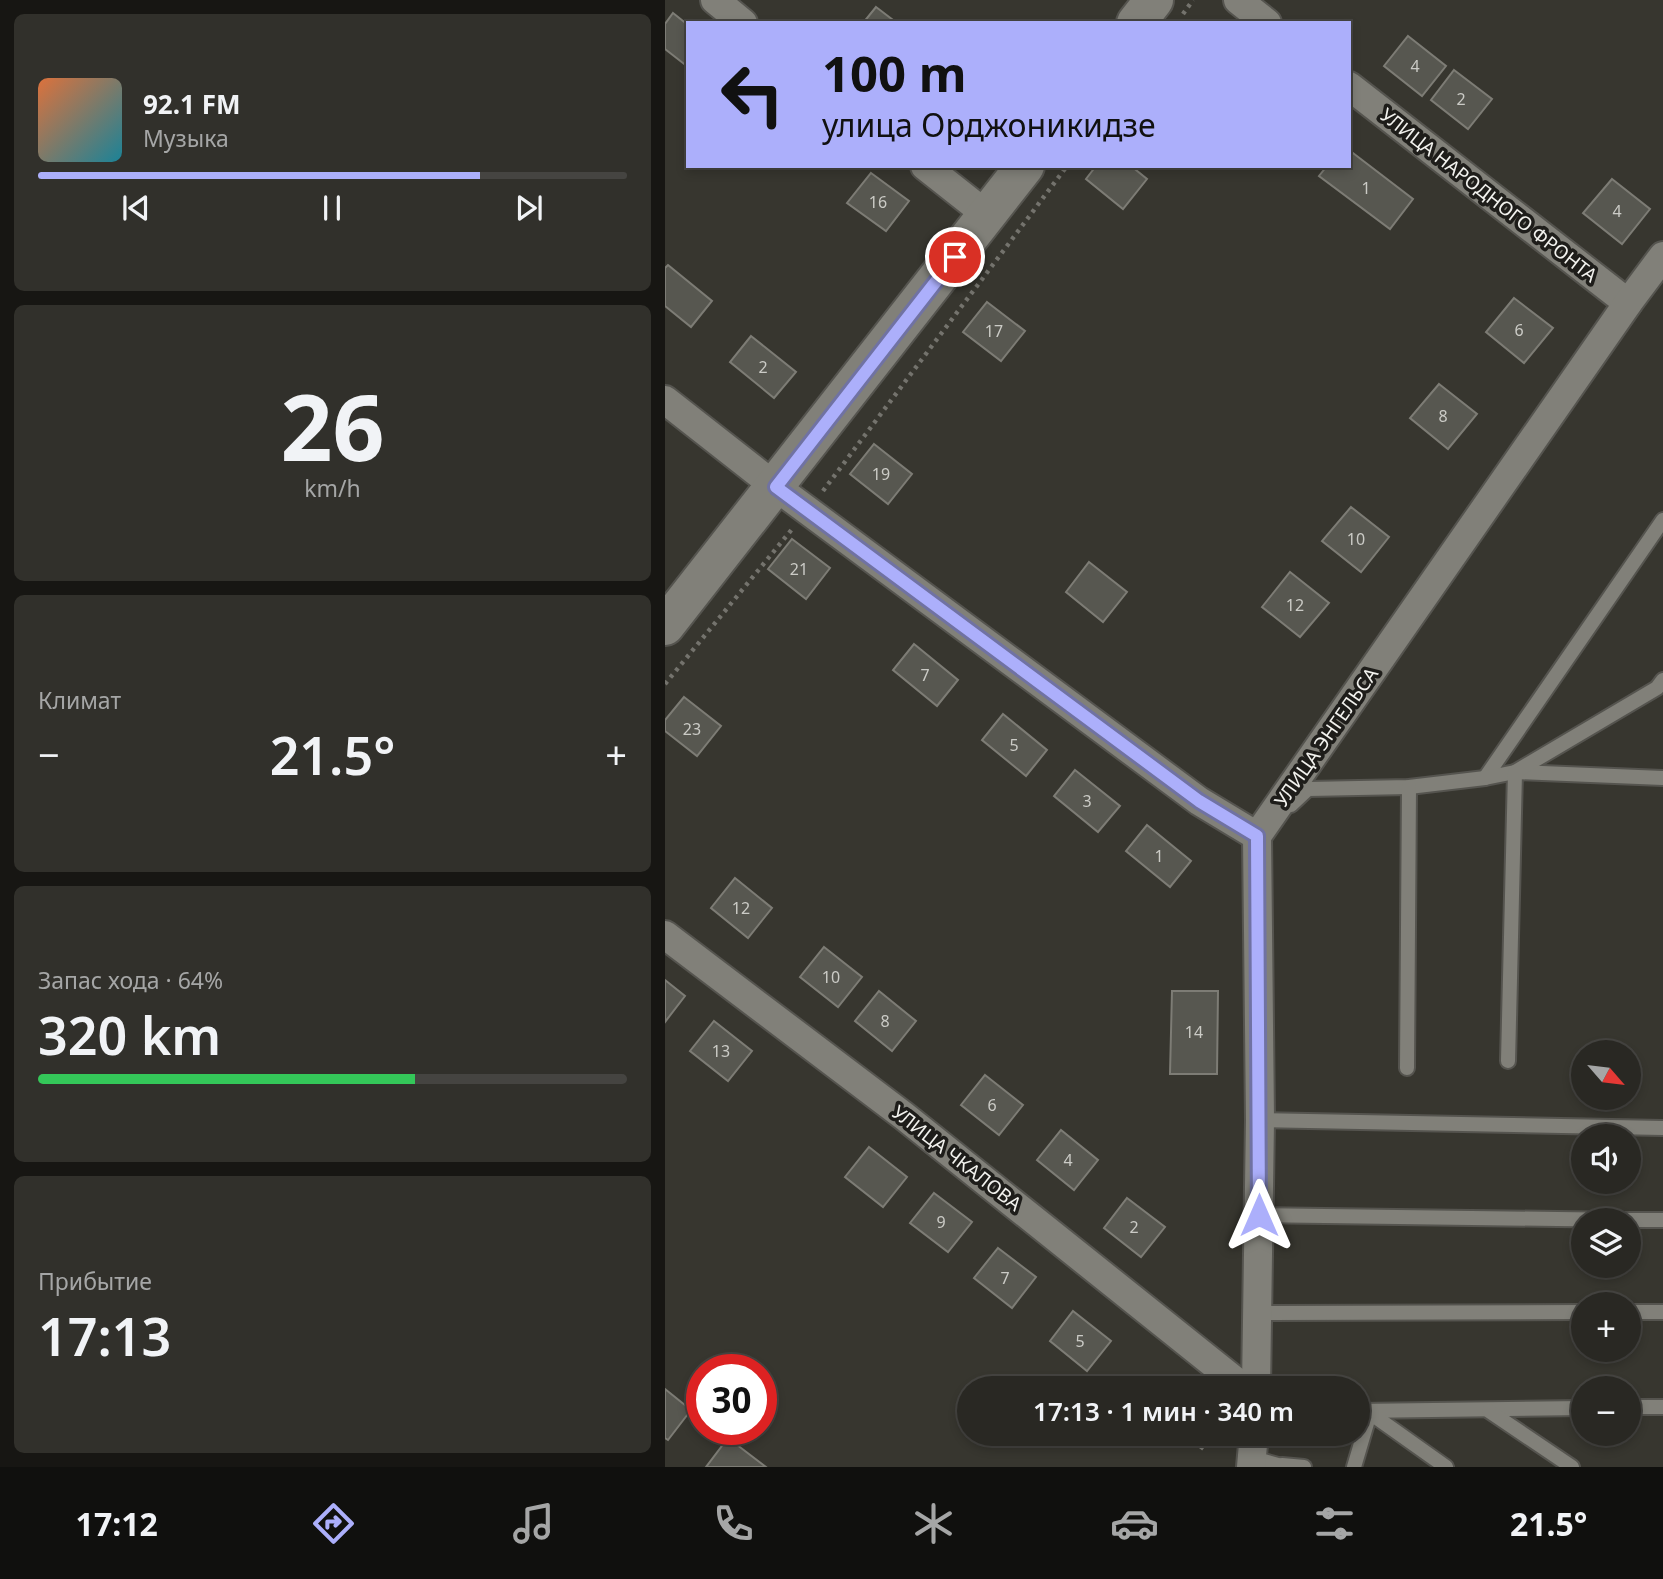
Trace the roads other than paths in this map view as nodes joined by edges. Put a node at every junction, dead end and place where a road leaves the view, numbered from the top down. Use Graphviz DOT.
graph roads {
  1 [pos="715,0"];
  2 [pos="1154,0"];
  3 [pos="1238,0"];
  4 [pos="741,21"];
  5 [pos="1138,21"];
  6 [pos="1264,21"];
  7 [pos="1351,88"];
  8 [pos="928,168"];
  9 [pos="1023,168"];
  10 [pos="987,215"];
  11 [pos="1663,256"];
  12 [pos="1628,303"];
  13 [pos="665,400"];
  14 [pos="776,487"];
  15 [pos="1663,520"];
  16 [pos="665,626"];
  17 [pos="1663,680"];
  18 [pos="1515,772"];
  19 [pos="1485,778"];
  20 [pos="1663,778"];
  21 [pos="1409,787"];
  22 [pos="1257,836"];
  23 [pos="665,935"];
  24 [pos="1508,1061"];
  25 [pos="1407,1068"];
  26 [pos="1259,1120"];
  27 [pos="1663,1128"];
  28 [pos="1259,1215"];
  29 [pos="1571,1219"];
  30 [pos="1641,1220"];
  31 [pos="1663,1220"];
  32 [pos="1258,1312"];
  33 [pos="1571,1312"];
  34 [pos="1641,1312"];
  35 [pos="1663,1312"];
  36 [pos="1240,1376"];
  37 [pos="1253,1376"];
  38 [pos="1663,1406"];
  39 [pos="1641,1407"];
  40 [pos="1571,1408"];
  41 [pos="1489,1411"];
  42 [pos="1370,1412"];
  43 [pos="1370,1416"];
  44 [pos="1358,1446"];
  45 [pos="1253,1453"];
  46 [pos="1283,1466"];
  47 [pos="1304,1467"];
  48 [pos="1354,1467"];
  49 [pos="1447,1467"];
  50 [pos="1572,1467"];
  1 -- 4 [label="street"];
  2 -- 5 [label="main road"];
  3 -- 6 [label="street"];
  7 -- 12 [label="street, УЛИЦА НАРОДНОГО ФРОНТА"];
  8 -- 10 [label="street"];
  9 -- 10 [label="main road"];
  10 -- 14 [label="main road"];
  11 -- 12 [label="street, УЛИЦА ЭНГЕЛЬСА"];
  12 -- 22 [label="street, УЛИЦА ЭНГЕЛЬСА"];
  13 -- 14 [label="street"];
  14 -- 16 [label="main road"];
  14 -- 22 [label="street"];
  15 -- 19 [label="lane"];
  17 -- 18 [label="lane"];
  18 -- 19 [label="lane"];
  18 -- 20 [label="lane"];
  18 -- 24 [label="lane"];
  19 -- 21 [label="lane"];
  21 -- 22 [label="lane"];
  21 -- 25 [label="lane"];
  22 -- 26 [label="street"];
  23 -- 36 [label="street, УЛИЦА ЧКАЛОВА"];
  26 -- 27 [label="lane"];
  26 -- 28 [label="street"];
  28 -- 29 [label="lane"];
  28 -- 32 [label="street"];
  30 -- 31 [label="lane"];
  32 -- 33 [label="lane"];
  32 -- 37 [label="street"];
  34 -- 35 [label="lane"];
  38 -- 39 [label="lane"];
  40 -- 41 [label="lane"];
  41 -- 42 [label="lane"];
  41 -- 50 [label="lane"];
  43 -- 49 [label="lane"];
  44 -- 48 [label="lane"];
  45 -- 46 [label="lane"];
  46 -- 47 [label="lane"];
}
